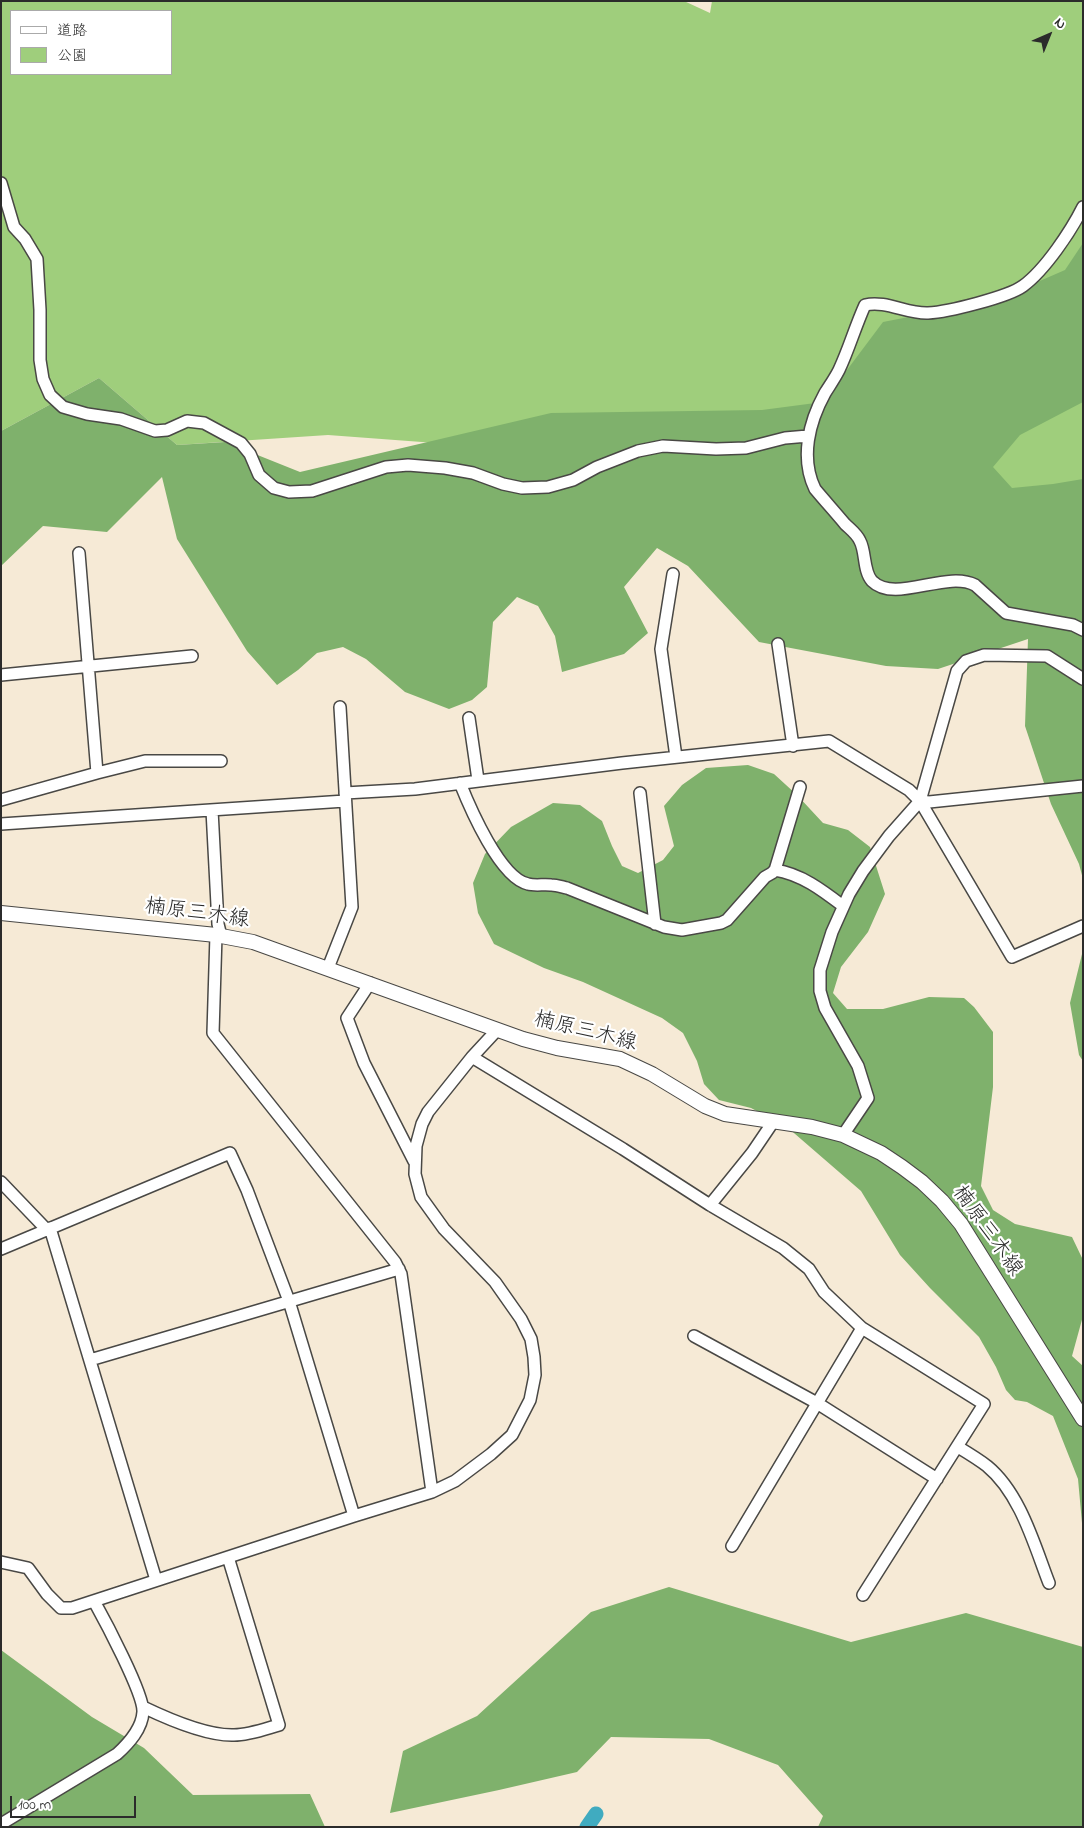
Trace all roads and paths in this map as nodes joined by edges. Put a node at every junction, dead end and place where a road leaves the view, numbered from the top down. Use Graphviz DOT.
graph roads {
  1 [pos="1,183"];
  2 [pos="1083,207"];
  3 [pos="808,436"];
  4 [pos="79,553"];
  5 [pos="673,574"];
  6 [pos="1083,630"];
  7 [pos="778,644"];
  8 [pos="192,656"];
  9 [pos="88,667"];
  10 [pos="1,675"];
  11 [pos="1083,679"];
  12 [pos="340,707"];
  13 [pos="469,718"];
  14 [pos="793,746"];
  15 [pos="676,757"];
  16 [pos="221,761"];
  17 [pos="97,773"];
  18 [pos="478,780"];
  19 [pos="460,783"];
  20 [pos="1083,786"];
  21 [pos="800,787"];
  22 [pos="640,793"];
  23 [pos="345,797"];
  24 [pos="1,800"];
  25 [pos="920,801"];
  26 [pos="212,810"];
  27 [pos="1,824"];
  28 [pos="775,870"];
  29 [pos="843,906"];
  30 [pos="1,913"];
  31 [pos="655,924"];
  32 [pos="1083,926"];
  33 [pos="219,935"];
  34 [pos="328,968"];
  35 [pos="370,983"];
  36 [pos="497,1030"];
  37 [pos="472,1057"];
  38 [pos="773,1122"];
  39 [pos="843,1135"];
  40 [pos="415,1163"];
  41 [pos="1,1182"];
  42 [pos="710,1205"];
  43 [pos="48,1229"];
  44 [pos="1,1249"];
  45 [pos="399,1269"];
  46 [pos="289,1301"];
  47 [pos="862,1328"];
  48 [pos="694,1336"];
  49 [pos="90,1360"];
  50 [pos="817,1403"];
  51 [pos="1083,1419"];
  52 [pos="958,1446"];
  53 [pos="937,1479"];
  54 [pos="432,1492"];
  55 [pos="354,1516"];
  56 [pos="732,1546"];
  57 [pos="228,1556"];
  58 [pos="1,1562"];
  59 [pos="156,1580"];
  60 [pos="1049,1583"];
  61 [pos="863,1595"];
  62 [pos="94,1601"];
  63 [pos="143,1707"];
  64 [pos="1,1824"];
  1 -- 3 [label="street"];
  2 -- 3 [label="street"];
  3 -- 6 [label="street"];
  4 -- 9 [label="street"];
  5 -- 15 [label="street"];
  7 -- 14 [label="street"];
  8 -- 9 [label="street"];
  9 -- 10 [label="street"];
  9 -- 17 [label="street"];
  11 -- 25 [label="street"];
  12 -- 23 [label="street"];
  13 -- 18 [label="street"];
  14 -- 15 [label="street"];
  14 -- 25 [label="street"];
  15 -- 18 [label="street"];
  16 -- 17 [label="street"];
  17 -- 24 [label="street"];
  18 -- 19 [label="street"];
  19 -- 23 [label="street"];
  19 -- 31 [label="street"];
  20 -- 25 [label="street"];
  21 -- 28 [label="street"];
  22 -- 31 [label="street"];
  23 -- 26 [label="street"];
  23 -- 34 [label="street"];
  25 -- 29 [label="street"];
  25 -- 32 [label="street"];
  26 -- 27 [label="street"];
  26 -- 33 [label="street"];
  28 -- 29 [label="street"];
  28 -- 31 [label="street"];
  29 -- 39 [label="street"];
  30 -- 33 [label="main road, 楠原三木線"];
  33 -- 34 [label="main road, 楠原三木線"];
  33 -- 45 [label="street"];
  34 -- 35 [label="main road, 楠原三木線"];
  35 -- 36 [label="main road, 楠原三木線"];
  35 -- 40 [label="street"];
  36 -- 37 [label="street"];
  36 -- 38 [label="main road, 楠原三木線"];
  37 -- 40 [label="street"];
  37 -- 42 [label="street"];
  38 -- 39 [label="main road, 楠原三木線"];
  38 -- 42 [label="street"];
  39 -- 51 [label="main road, 楠原三木線"];
  40 -- 54 [label="street"];
  41 -- 43 [label="street"];
  42 -- 47 [label="street"];
  43 -- 44 [label="street"];
  43 -- 46 [label="street"];
  43 -- 49 [label="street"];
  45 -- 46 [label="street"];
  45 -- 54 [label="street"];
  46 -- 49 [label="street"];
  46 -- 55 [label="street"];
  47 -- 50 [label="street"];
  47 -- 52 [label="street"];
  48 -- 50 [label="street"];
  49 -- 59 [label="street"];
  50 -- 53 [label="street"];
  50 -- 56 [label="street"];
  52 -- 53 [label="street"];
  52 -- 60 [label="street"];
  53 -- 61 [label="street"];
  54 -- 55 [label="street"];
  55 -- 57 [label="street"];
  57 -- 59 [label="street"];
  57 -- 63 [label="street"];
  58 -- 62 [label="street"];
  59 -- 62 [label="street"];
  62 -- 63 [label="street"];
  63 -- 64 [label="street"];
}
